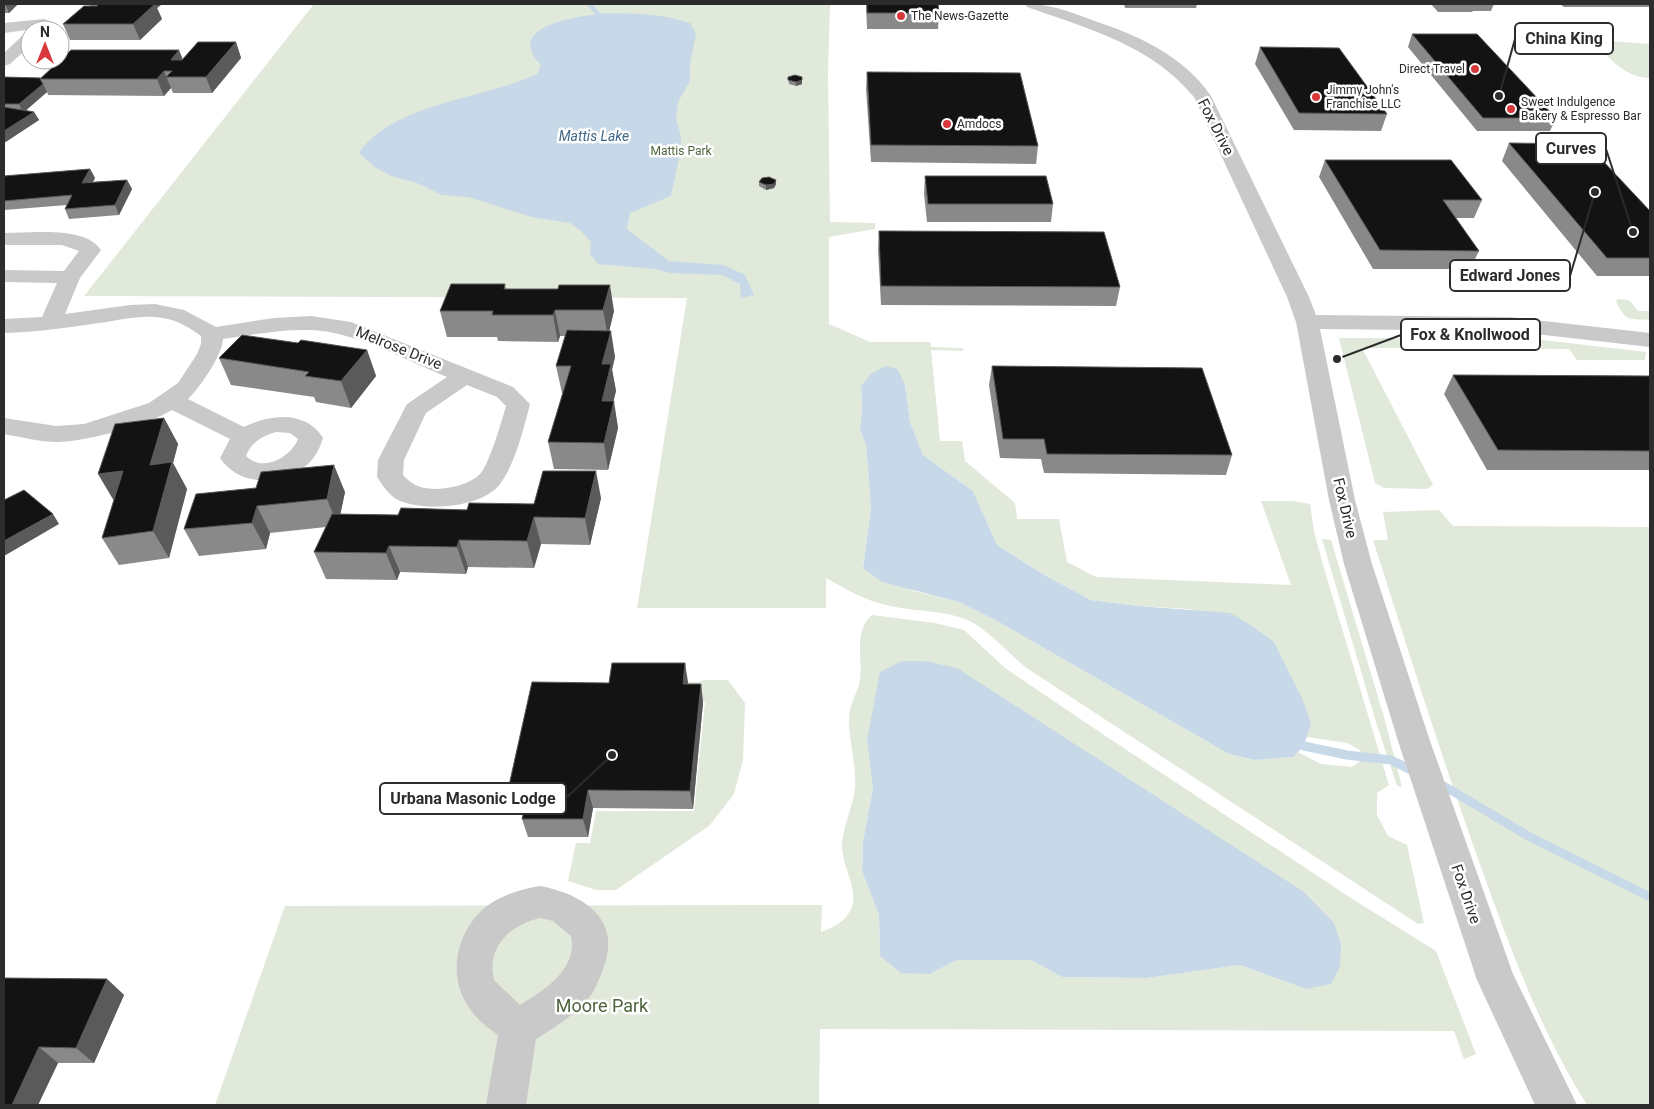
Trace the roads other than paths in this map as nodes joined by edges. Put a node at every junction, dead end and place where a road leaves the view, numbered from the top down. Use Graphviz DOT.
graph roads {
  1 [pos="1032,4"];
  2 [pos="20,25"];
  3 [pos="4,28"];
  4 [pos="20,47"];
  5 [pos="4,61"];
  6 [pos="4,239"];
  7 [pos="4,276"];
  8 [pos="70,277"];
  9 [pos="1307,322"];
  10 [pos="50,323"];
  11 [pos="4,326"];
  12 [pos="212,334"];
  13 [pos="1650,340"];
  14 [pos="465,375"];
  15 [pos="171,400"];
  16 [pos="4,427"];
  17 [pos="245,437"];
  18 [pos="518,1028"];
  19 [pos="506,1105"];
  20 [pos="1557,1105"];
  1 -- 9 [label="street, Fox Drive"];
  2 -- 3 [label="street"];
  4 -- 5 [label="street"];
  6 -- 8 [label="street"];
  7 -- 8 [label="street"];
  8 -- 10 [label="street"];
  9 -- 13 [label="street"];
  9 -- 20 [label="street, Fox Drive"];
  10 -- 11 [label="street"];
  10 -- 12 [label="street"];
  12 -- 14 [label="street, Melrose Drive"];
  12 -- 15 [label="street"];
  14 -- 14 [label="street, Melrose Drive"];
  15 -- 16 [label="street"];
  15 -- 17 [label="street"];
  18 -- 19 [label="street"];
}
